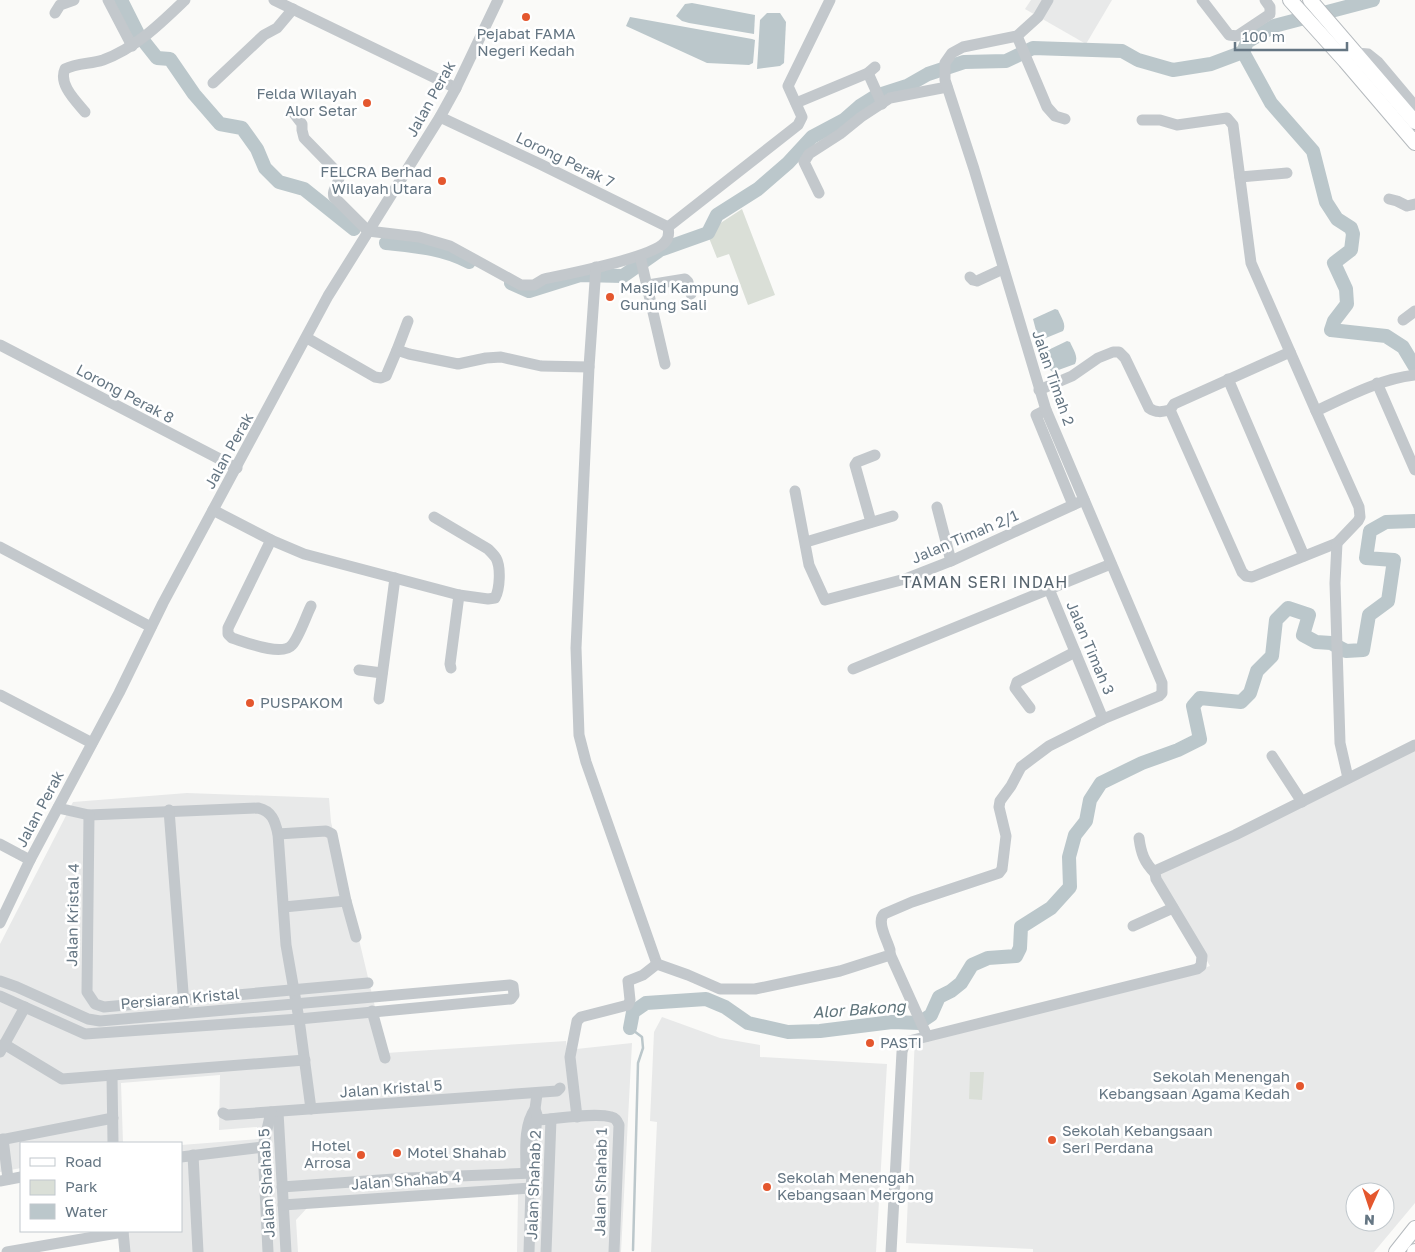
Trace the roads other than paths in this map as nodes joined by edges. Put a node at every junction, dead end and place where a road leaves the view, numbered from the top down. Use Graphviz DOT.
graph roads {
  1 [pos="74,0"];
  2 [pos="108,0"];
  3 [pos="185,0"];
  4 [pos="274,0"];
  5 [pos="498,0"];
  6 [pos="830,0"];
  7 [pos="1048,0"];
  8 [pos="1202,0"];
  9 [pos="1265,0"];
  10 [pos="1290,0"];
  11 [pos="1313,3"];
  12 [pos="293,9"];
  13 [pos="55,13"];
  14 [pos="1017,36"];
  15 [pos="139,40"];
  16 [pos="1356,53"];
  17 [pos="213,83"];
  18 [pos="947,87"];
  19 [pos="456,88"];
  20 [pos="880,99"];
  21 [pos="796,103"];
  22 [pos="1415,106"];
  23 [pos="292,111"];
  24 [pos="85,112"];
  25 [pos="440,117"];
  26 [pos="1065,119"];
  27 [pos="1142,120"];
  28 [pos="1415,122"];
  29 [pos="1415,143"];
  30 [pos="1287,173"];
  31 [pos="1240,177"];
  32 [pos="819,193"];
  33 [pos="1389,199"];
  34 [pos="1415,204"];
  35 [pos="368,231"];
  36 [pos="668,232"];
  37 [pos="641,262"];
  38 [pos="1002,269"];
  39 [pos="596,272"];
  40 [pos="970,277"];
  41 [pos="648,285"];
  42 [pos="691,294"];
  43 [pos="1415,311"];
  44 [pos="1403,320"];
  45 [pos="408,321"];
  46 [pos="307,338"];
  47 [pos="0,345"];
  48 [pos="397,350"];
  49 [pos="1290,352"];
  50 [pos="665,364"];
  51 [pos="589,367"];
  52 [pos="1415,375"];
  53 [pos="1228,379"];
  54 [pos="1377,383"];
  55 [pos="1039,390"];
  56 [pos="1170,410"];
  57 [pos="1316,411"];
  58 [pos="876,455"];
  59 [pos="237,468"];
  60 [pos="1415,470"];
  61 [pos="795,491"];
  62 [pos="1079,503"];
  63 [pos="937,507"];
  64 [pos="213,510"];
  65 [pos="894,516"];
  66 [pos="434,517"];
  67 [pos="871,522"];
  68 [pos="271,540"];
  69 [pos="806,542"];
  70 [pos="1337,543"];
  71 [pos="0,547"];
  72 [pos="1304,556"];
  73 [pos="951,561"];
  74 [pos="1111,564"];
  75 [pos="395,578"];
  76 [pos="1049,589"];
  77 [pos="459,595"];
  78 [pos="311,606"];
  79 [pos="151,627"];
  80 [pos="1075,652"];
  81 [pos="451,668"];
  82 [pos="853,669"];
  83 [pos="360,670"];
  84 [pos="382,673"];
  85 [pos="0,695"];
  86 [pos="379,699"];
  87 [pos="1030,708"];
  88 [pos="1103,719"];
  89 [pos="92,743"];
  90 [pos="1415,745"];
  91 [pos="1272,756"];
  92 [pos="1348,778"];
  93 [pos="1302,802"];
  94 [pos="58,808"];
  95 [pos="169,810"];
  96 [pos="89,815"];
  97 [pos="278,834"];
  98 [pos="1139,838"];
  99 [pos="0,844"];
  100 [pos="30,860"];
  101 [pos="1155,873"];
  102 [pos="346,901"];
  103 [pos="284,908"];
  104 [pos="1173,908"];
  105 [pos="0,924"];
  106 [pos="1133,926"];
  107 [pos="356,937"];
  108 [pos="890,954"];
  109 [pos="657,964"];
  110 [pos="0,981"];
  111 [pos="368,983"];
  112 [pos="294,990"];
  113 [pos="0,996"];
  114 [pos="184,1000"];
  115 [pos="296,1004"];
  116 [pos="24,1007"];
  117 [pos="372,1011"];
  118 [pos="185,1014"];
  119 [pos="88,1019"];
  120 [pos="299,1019"];
  121 [pos="926,1032"];
  122 [pos="82,1034"];
  123 [pos="2,1048"];
  124 [pos="385,1058"];
  125 [pos="305,1060"];
  126 [pos="112,1076"];
  127 [pos="560,1088"];
  128 [pos="537,1094"];
  129 [pos="311,1109"];
  130 [pos="275,1112"];
  131 [pos="224,1113"];
  132 [pos="536,1115"];
  133 [pos="577,1117"];
  134 [pos="113,1118"];
  135 [pos="551,1119"];
  136 [pos="2,1139"];
  137 [pos="113,1142"];
  138 [pos="263,1148"];
  139 [pos="187,1156"];
  140 [pos="530,1172"];
  141 [pos="20,1177"];
  142 [pos="4,1180"];
  143 [pos="282,1187"];
  144 [pos="532,1188"];
  145 [pos="283,1205"];
  146 [pos="1415,1228"];
  147 [pos="123,1232"];
  148 [pos="7,1252"];
  149 [pos="125,1252"];
  150 [pos="198,1252"];
  151 [pos="268,1252"];
  152 [pos="286,1252"];
  153 [pos="529,1252"];
  154 [pos="546,1252"];
  155 [pos="614,1252"];
  156 [pos="891,1252"];
  157 [pos="1396,1252"];
  1 -- 13 [label="street"];
  2 -- 15 [label="street"];
  3 -- 15 [label="street"];
  4 -- 12 [label="street"];
  5 -- 19 [label="street, Jalan Perak"];
  6 -- 21 [label="street"];
  7 -- 14 [label="street"];
  8 -- 9 [label="street"];
  10 -- 29 [label="main road"];
  11 -- 16 [label="main road"];
  12 -- 17 [label="street"];
  12 -- 19 [label="street"];
  14 -- 18 [label="street, Jalan Timah 2"];
  14 -- 26 [label="street"];
  15 -- 24 [label="street"];
  16 -- 22 [label="street"];
  16 -- 28 [label="main road"];
  18 -- 20 [label="street"];
  18 -- 38 [label="street, Jalan Timah 2"];
  19 -- 25 [label="street, Jalan Perak"];
  20 -- 21 [label="street"];
  20 -- 32 [label="street"];
  21 -- 36 [label="street"];
  23 -- 35 [label="street"];
  25 -- 35 [label="street, Jalan Perak"];
  25 -- 36 [label="street, Lorong Perak 7"];
  27 -- 31 [label="street"];
  30 -- 31 [label="street"];
  31 -- 49 [label="street"];
  33 -- 34 [label="street"];
  35 -- 39 [label="street"];
  35 -- 46 [label="street, Jalan Perak"];
  36 -- 37 [label="street"];
  37 -- 39 [label="street"];
  37 -- 41 [label="street"];
  38 -- 40 [label="street"];
  38 -- 55 [label="street, Jalan Timah 2"];
  39 -- 51 [label="street"];
  41 -- 42 [label="street"];
  41 -- 50 [label="street"];
  43 -- 44 [label="street"];
  45 -- 48 [label="street"];
  46 -- 48 [label="street"];
  46 -- 59 [label="street, Jalan Perak"];
  47 -- 59 [label="street, Lorong Perak 8"];
  48 -- 51 [label="street"];
  49 -- 53 [label="street"];
  49 -- 57 [label="street"];
  51 -- 109 [label="street"];
  52 -- 54 [label="street"];
  53 -- 56 [label="street"];
  53 -- 72 [label="street"];
  54 -- 57 [label="street"];
  54 -- 60 [label="street"];
  55 -- 56 [label="street"];
  55 -- 62 [label="street, Jalan Timah 2"];
  56 -- 72 [label="street"];
  57 -- 70 [label="street"];
  58 -- 67 [label="street"];
  59 -- 64 [label="street, Jalan Perak"];
  61 -- 69 [label="street"];
  62 -- 73 [label="street, Jalan Timah 2/1"];
  62 -- 74 [label="street, Jalan Timah 2"];
  63 -- 73 [label="street"];
  64 -- 68 [label="street"];
  64 -- 79 [label="street, Jalan Perak"];
  65 -- 67 [label="street"];
  66 -- 77 [label="street"];
  67 -- 69 [label="street"];
  68 -- 75 [label="street"];
  68 -- 78 [label="street"];
  69 -- 73 [label="street, Jalan Timah 2/1"];
  70 -- 72 [label="street"];
  70 -- 92 [label="street"];
  71 -- 79 [label="street"];
  74 -- 76 [label="street"];
  74 -- 88 [label="street, Jalan Timah 2"];
  75 -- 77 [label="street"];
  75 -- 84 [label="street"];
  76 -- 80 [label="street, Jalan Timah 3"];
  76 -- 82 [label="street"];
  77 -- 81 [label="street"];
  79 -- 89 [label="street, Jalan Perak"];
  80 -- 87 [label="street"];
  80 -- 88 [label="street, Jalan Timah 3"];
  83 -- 84 [label="street"];
  84 -- 86 [label="street"];
  85 -- 89 [label="street"];
  88 -- 108 [label="street"];
  89 -- 94 [label="street, Jalan Perak"];
  90 -- 92 [label="street"];
  91 -- 93 [label="street"];
  92 -- 93 [label="street"];
  93 -- 101 [label="street"];
  94 -- 96 [label="street"];
  94 -- 100 [label="street, Jalan Perak"];
  95 -- 96 [label="street"];
  95 -- 97 [label="street"];
  95 -- 114 [label="street"];
  96 -- 114 [label="street, Jalan Kristal 4"];
  97 -- 102 [label="street"];
  97 -- 103 [label="street"];
  98 -- 101 [label="street"];
  99 -- 100 [label="street"];
  100 -- 105 [label="street, Jalan Perak"];
  101 -- 104 [label="street"];
  102 -- 103 [label="street"];
  102 -- 107 [label="street"];
  103 -- 112 [label="street"];
  104 -- 106 [label="street"];
  104 -- 121 [label="street"];
  108 -- 109 [label="street"];
  108 -- 121 [label="street"];
  109 -- 133 [label="street"];
  110 -- 119 [label="street, Persiaran Kristal"];
  111 -- 112 [label="street"];
  112 -- 114 [label="street"];
  112 -- 115 [label="street"];
  113 -- 116 [label="street"];
  114 -- 118 [label="street"];
  115 -- 117 [label="street, Persiaran Kristal"];
  115 -- 118 [label="street, Persiaran Kristal"];
  115 -- 120 [label="street"];
  116 -- 122 [label="street"];
  116 -- 123 [label="street"];
  117 -- 120 [label="street"];
  117 -- 124 [label="street"];
  118 -- 119 [label="street, Persiaran Kristal"];
  119 -- 122 [label="street"];
  120 -- 122 [label="street"];
  120 -- 125 [label="street"];
  121 -- 156 [label="street"];
  123 -- 126 [label="street"];
  125 -- 126 [label="street"];
  125 -- 129 [label="street"];
  126 -- 134 [label="street"];
  127 -- 128 [label="street, Jalan Kristal 5"];
  128 -- 129 [label="street, Jalan Kristal 5"];
  128 -- 132 [label="street"];
  129 -- 130 [label="street, Jalan Kristal 5"];
  130 -- 131 [label="street, Jalan Kristal 5"];
  130 -- 138 [label="street"];
  130 -- 143 [label="street, Jalan Shahab 5"];
  132 -- 135 [label="street, Jalan Shahab 1"];
  132 -- 140 [label="street"];
  133 -- 135 [label="street, Jalan Shahab 1"];
  133 -- 155 [label="street, Jalan Shahab 1"];
  134 -- 136 [label="street"];
  134 -- 137 [label="street"];
  135 -- 154 [label="street, Jalan Shahab 2"];
  136 -- 142 [label="street"];
  138 -- 139 [label="street"];
  138 -- 151 [label="street"];
  139 -- 150 [label="street"];
  140 -- 143 [label="street"];
  140 -- 144 [label="street"];
  141 -- 142 [label="street"];
  143 -- 145 [label="street, Jalan Shahab 5"];
  144 -- 145 [label="street, Jalan Shahab 4"];
  144 -- 153 [label="street"];
  145 -- 152 [label="street, Jalan Shahab 5"];
  146 -- 157 [label="main road"];
  147 -- 148 [label="street"];
  147 -- 149 [label="street"];
  153 -- 154 [label="street"];
}
